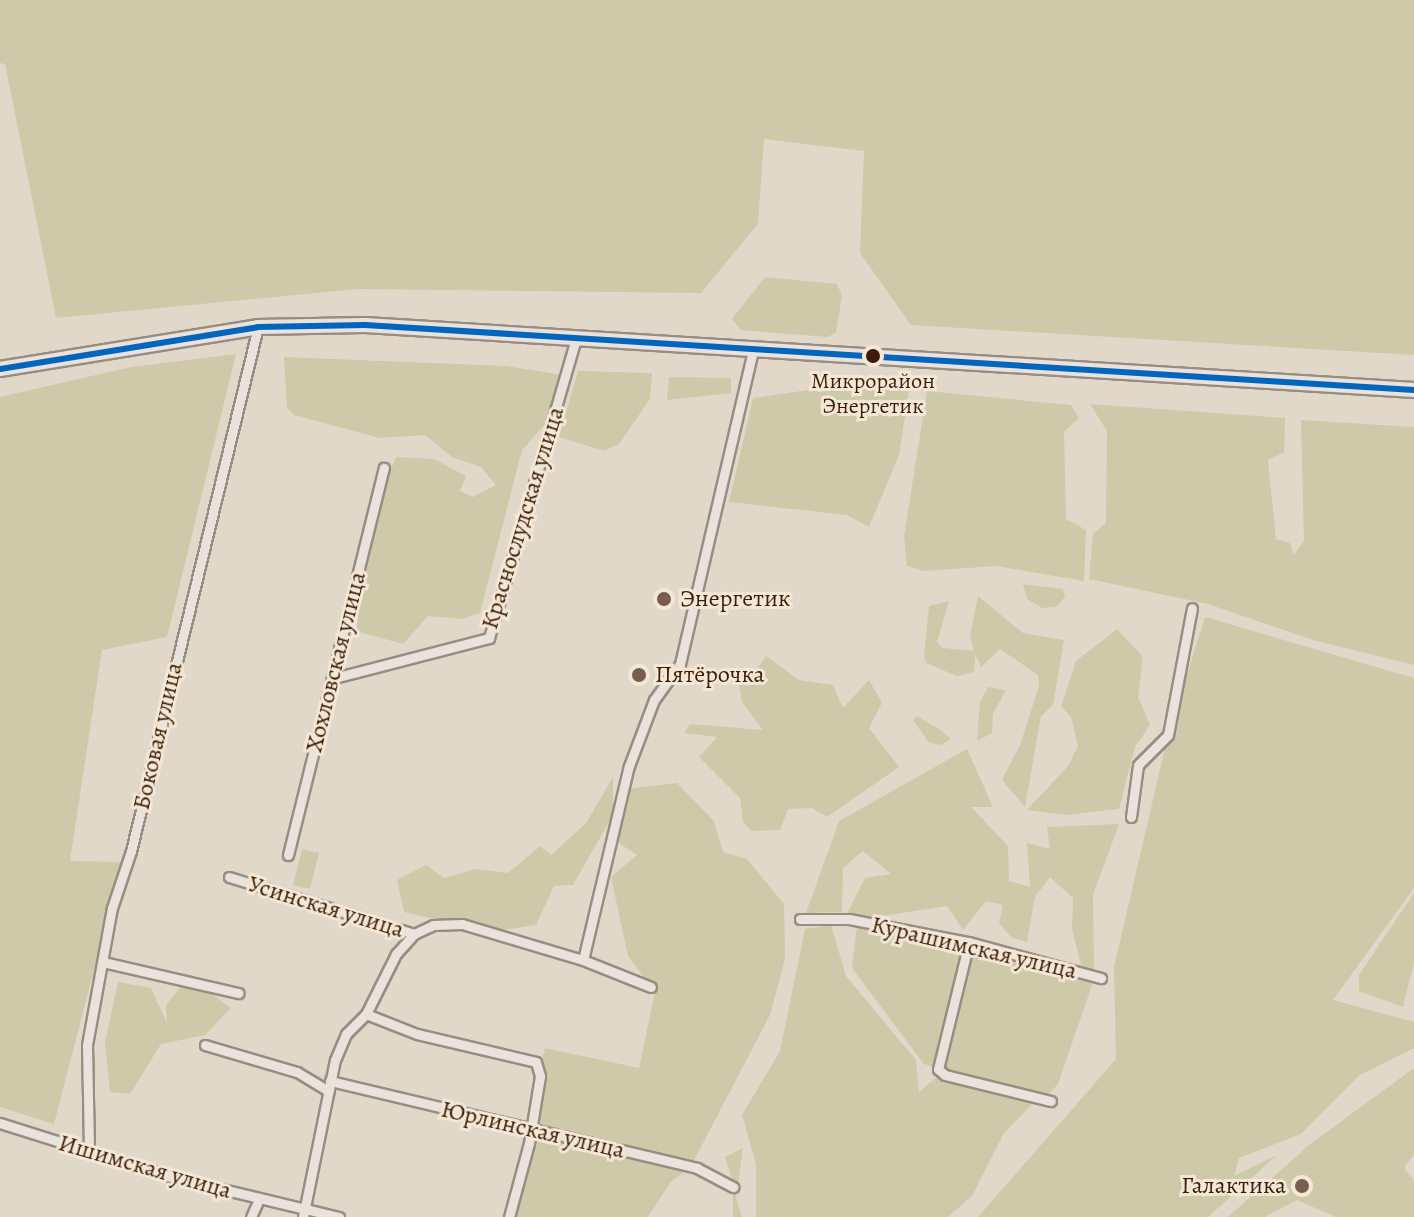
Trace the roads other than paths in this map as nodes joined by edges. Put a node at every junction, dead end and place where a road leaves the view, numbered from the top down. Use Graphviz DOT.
graph roads {
  1 [pos="258,327"];
  2 [pos="576,338"];
  3 [pos="753,350"];
  4 [pos="0,369"];
  5 [pos="1414,390"];
  6 [pos="384,468"];
  7 [pos="1192,608"];
  8 [pos="334,678"];
  9 [pos="1131,817"];
  10 [pos="288,855"];
  11 [pos="229,877"];
  12 [pos="800,919"];
  13 [pos="414,934"];
  14 [pos="969,942"];
  15 [pos="583,960"];
  16 [pos="103,962"];
  17 [pos="1101,978"];
  18 [pos="651,987"];
  19 [pos="238,993"];
  20 [pos="366,1014"];
  21 [pos="205,1045"];
  22 [pos="330,1086"];
  23 [pos="1051,1101"];
  24 [pos="0,1123"];
  25 [pos="527,1130"];
  26 [pos="89,1149"];
  27 [pos="733,1187"];
  28 [pos="259,1199"];
  29 [pos="304,1213"];
  30 [pos="251,1217"];
  31 [pos="339,1217"];
  32 [pos="509,1217"];
  1 -- 2 [label="main road"];
  1 -- 4 [label="main road"];
  1 -- 16 [label="street, Боковая улица"];
  2 -- 3 [label="main road"];
  2 -- 8 [label="street, Краснослудская улица"];
  3 -- 5 [label="main road"];
  3 -- 15 [label="street"];
  6 -- 8 [label="street, Хохловская улица"];
  7 -- 9 [label="street"];
  8 -- 10 [label="street, Хохловская улица"];
  11 -- 13 [label="street, Усинская улица"];
  12 -- 14 [label="street, Курашимская улица"];
  13 -- 15 [label="street, Усинская улица"];
  13 -- 20 [label="street"];
  14 -- 17 [label="street, Курашимская улица"];
  14 -- 23 [label="street"];
  15 -- 18 [label="street, Усинская улица"];
  16 -- 19 [label="street"];
  16 -- 26 [label="street, Боковая улица"];
  20 -- 22 [label="street"];
  20 -- 25 [label="street"];
  21 -- 22 [label="street, Юрлинская улица"];
  22 -- 25 [label="street, Юрлинская улица"];
  22 -- 29 [label="street"];
  24 -- 26 [label="street, Ишимская улица"];
  25 -- 27 [label="street, Юрлинская улица"];
  25 -- 32 [label="street"];
  26 -- 28 [label="street, Ишимская улица"];
  28 -- 29 [label="street, Ишимская улица"];
  28 -- 30 [label="street"];
  29 -- 31 [label="street, Ишимская улица"];
}
